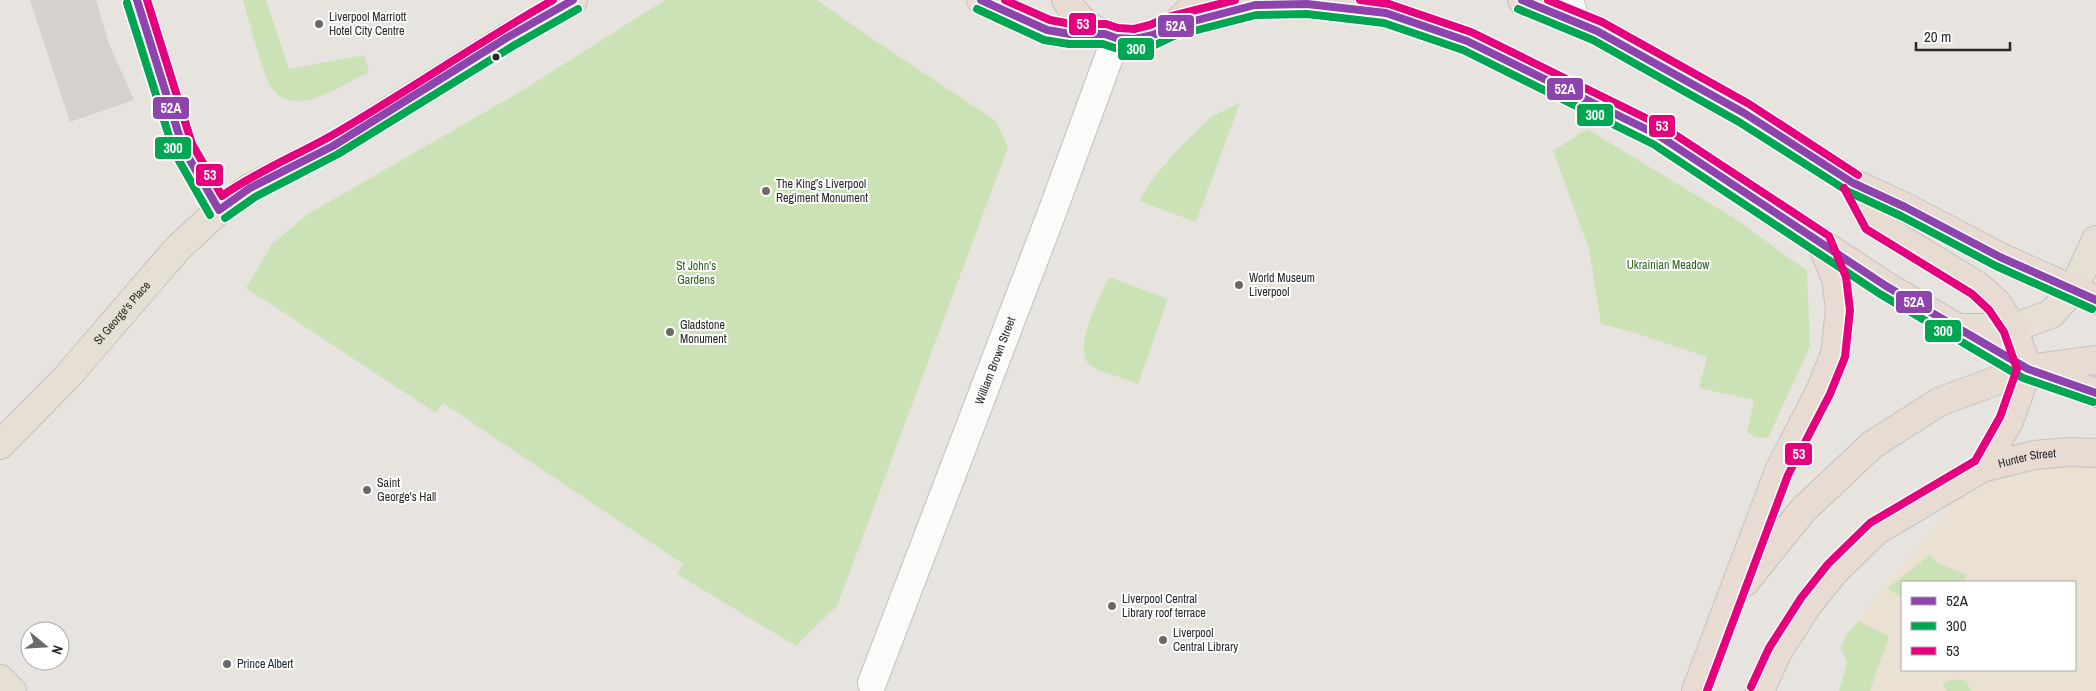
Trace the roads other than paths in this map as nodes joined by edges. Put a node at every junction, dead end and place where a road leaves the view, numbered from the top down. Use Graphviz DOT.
graph roads {
  1 [pos="573,0"];
  2 [pos="981,0"];
  3 [pos="1066,0"];
  4 [pos="1196,0"];
  5 [pos="1522,0"];
  6 [pos="1572,11"];
  7 [pos="1171,27"];
  8 [pos="1110,36"];
  9 [pos="1853,184"];
  10 [pos="2096,240"];
  11 [pos="1820,241"];
  12 [pos="2085,295"];
  13 [pos="1957,328"];
  14 [pos="2013,328"];
  15 [pos="2096,360"];
  16 [pos="2028,369"];
  17 [pos="2096,393"];
  18 [pos="0,445"];
  19 [pos="2096,453"];
  20 [pos="1982,468"];
  21 [pos="1730,600"];
  22 [pos="0,680"];
  23 [pos="872,683"];
  24 [pos="12,691"];
  25 [pos="1696,691"];
  26 [pos="1760,691"];
  1 -- 18 [label="main road, St George's Place"];
  2 -- 8 [label="main road"];
  3 -- 8 [label="highway"];
  4 -- 7 [label="highway"];
  5 -- 6 [label="highway"];
  6 -- 9 [label="highway"];
  7 -- 8 [label="highway"];
  7 -- 11 [label="highway"];
  8 -- 23 [label="street, William Brown Street"];
  9 -- 12 [label="highway"];
  9 -- 14 [label="highway"];
  10 -- 12 [label="main road"];
  11 -- 13 [label="highway"];
  11 -- 21 [label="highway"];
  12 -- 14 [label="main road"];
  13 -- 14 [label="main road"];
  13 -- 16 [label="highway"];
  14 -- 16 [label="highway"];
  15 -- 16 [label="highway"];
  16 -- 17 [label="highway"];
  16 -- 20 [label="highway"];
  16 -- 21 [label="highway"];
  19 -- 20 [label="highway, Hunter Street"];
  20 -- 26 [label="highway, Hunter Street"];
  21 -- 25 [label="highway"];
  22 -- 24 [label="main road"];
}
